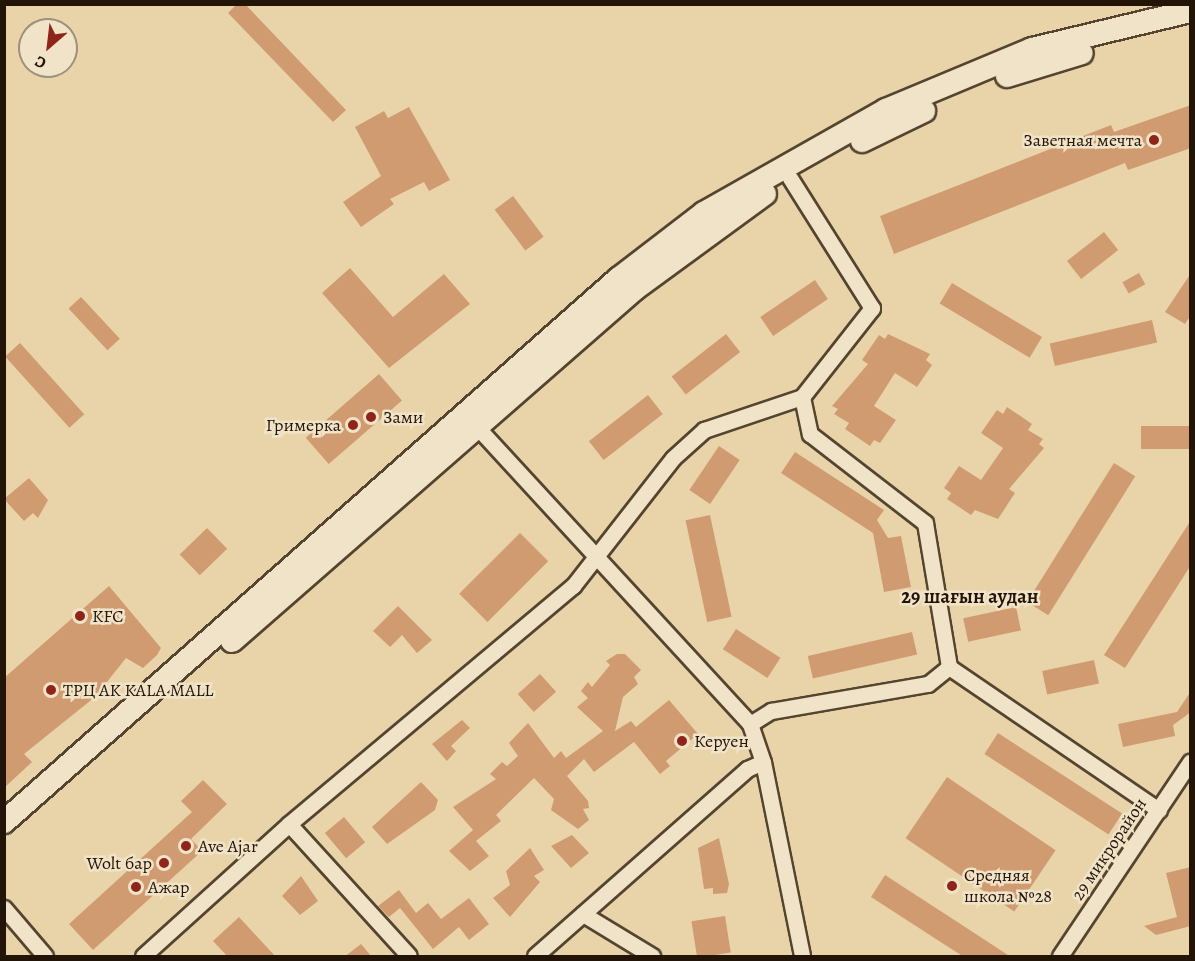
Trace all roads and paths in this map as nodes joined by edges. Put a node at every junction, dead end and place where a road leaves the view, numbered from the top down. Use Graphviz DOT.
graph roads {
  1 [pos="1191,11"];
  2 [pos="1191,24"];
  3 [pos="787,174"];
  4 [pos="802,397"];
  5 [pos="472,421"];
  6 [pos="598,556"];
  7 [pos="949,667"];
  8 [pos="750,724"];
  9 [pos="764,762"];
  10 [pos="1190,766"];
  11 [pos="1159,810"];
  12 [pos="4,822"];
  13 [pos="289,824"];
  14 [pos="4,836"];
  15 [pos="4,908"];
  16 [pos="583,914"];
  17 [pos="45,957"];
  18 [pos="143,957"];
  19 [pos="409,957"];
  20 [pos="535,957"];
  21 [pos="652,957"];
  22 [pos="802,957"];
  23 [pos="1060,957"];
  1 -- 3 [label="main road"];
  2 -- 3 [label="main road"];
  3 -- 4 [label="street"];
  3 -- 5 [label="main road"];
  4 -- 6 [label="street"];
  4 -- 7 [label="street"];
  5 -- 6 [label="street"];
  5 -- 12 [label="main road"];
  5 -- 14 [label="main road"];
  6 -- 8 [label="street"];
  6 -- 13 [label="street"];
  7 -- 8 [label="street"];
  7 -- 11 [label="street"];
  8 -- 9 [label="street"];
  9 -- 16 [label="street"];
  9 -- 22 [label="street"];
  10 -- 11 [label="street, 29 микрорайон"];
  11 -- 23 [label="street, 29 микрорайон"];
  13 -- 18 [label="street"];
  13 -- 19 [label="street"];
  15 -- 17 [label="street"];
  16 -- 20 [label="street"];
  16 -- 21 [label="street"];
}
